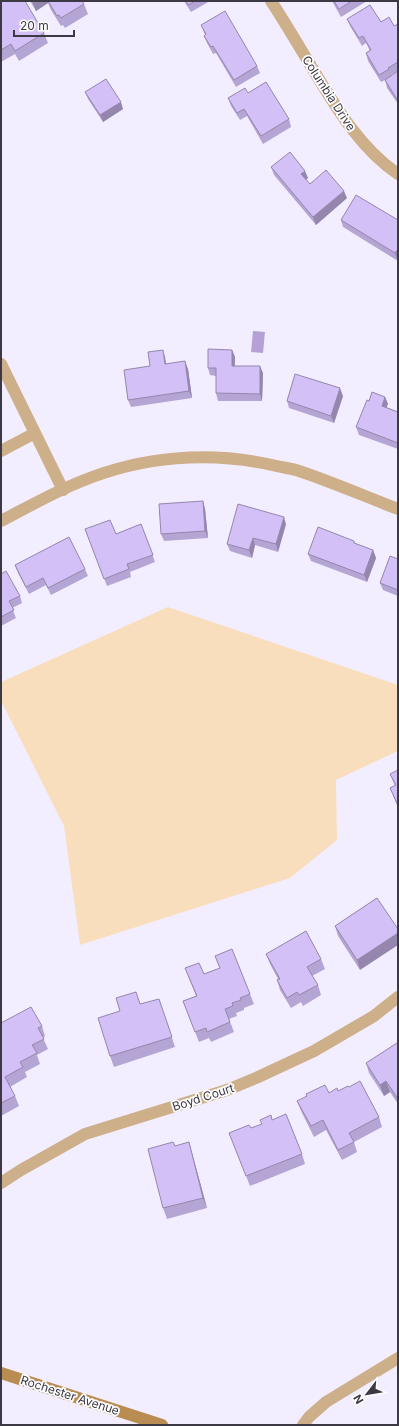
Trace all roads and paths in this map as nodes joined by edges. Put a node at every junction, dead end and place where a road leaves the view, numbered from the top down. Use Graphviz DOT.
graph roads {
  1 [pos="271,1"];
  2 [pos="398,174"];
  3 [pos="1,364"];
  4 [pos="35,433"];
  5 [pos="1,451"];
  6 [pos="63,490"];
  7 [pos="398,508"];
  8 [pos="1,521"];
  9 [pos="398,997"];
  10 [pos="1,1183"];
  11 [pos="398,1358"];
  12 [pos="1,1373"];
  13 [pos="162,1425"];
  14 [pos="303,1425"];
  1 -- 2 [label="street, Columbia Drive"];
  3 -- 4 [label="street"];
  4 -- 5 [label="street"];
  4 -- 6 [label="street"];
  6 -- 7 [label="street"];
  6 -- 8 [label="street"];
  9 -- 10 [label="street, Boyd Court"];
  11 -- 14 [label="street"];
  12 -- 13 [label="main road, Rochester Avenue"];
}
